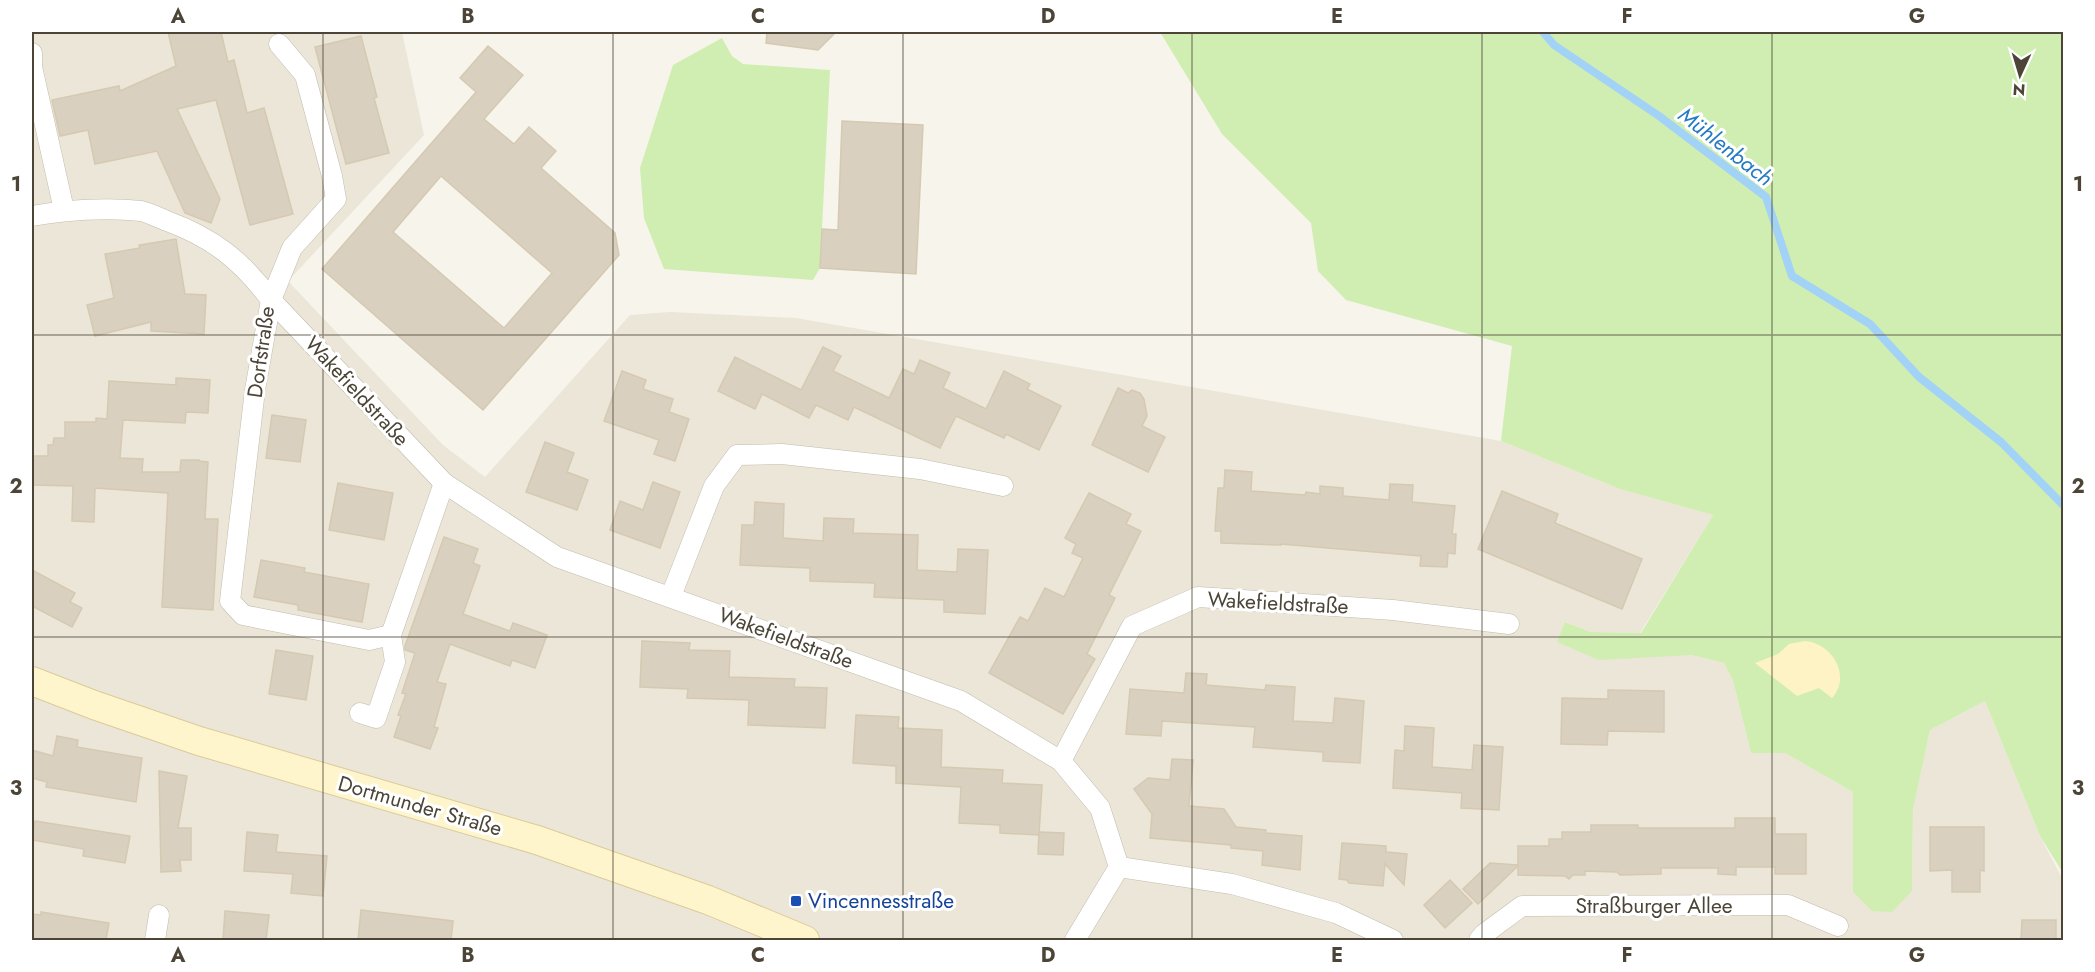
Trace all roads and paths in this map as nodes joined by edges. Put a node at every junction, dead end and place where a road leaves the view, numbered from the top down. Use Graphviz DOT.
graph roads {
  1 [pos="279,45"];
  2 [pos="32,53"];
  3 [pos="64,210"];
  4 [pos="32,216"];
  5 [pos="271,300"];
  6 [pos="444,483"];
  7 [pos="1003,486"];
  8 [pos="670,596"];
  9 [pos="1509,624"];
  10 [pos="391,635"];
  11 [pos="32,681"];
  12 [pos="360,713"];
  13 [pos="1061,761"];
  14 [pos="1119,867"];
  15 [pos="159,915"];
  16 [pos="1838,926"];
  17 [pos="155,940"];
  18 [pos="805,940"];
  19 [pos="1075,940"];
  20 [pos="1392,940"];
  21 [pos="1479,940"];
  1 -- 5 [label="street"];
  2 -- 3 [label="street"];
  3 -- 4 [label="street, Dorfstraße"];
  3 -- 5 [label="street, Dorfstraße"];
  5 -- 6 [label="street, Wakefieldstraße"];
  5 -- 10 [label="street, Dorfstraße"];
  6 -- 8 [label="street, Wakefieldstraße"];
  6 -- 10 [label="street"];
  7 -- 8 [label="street"];
  8 -- 13 [label="street, Wakefieldstraße"];
  9 -- 13 [label="street, Wakefieldstraße"];
  10 -- 12 [label="street"];
  11 -- 18 [label="main road, Dortmunder Straße"];
  13 -- 14 [label="street, Wakefieldstraße"];
  14 -- 19 [label="street"];
  14 -- 20 [label="street"];
  15 -- 17 [label="street"];
  16 -- 21 [label="street, Straßburger Allee"];
}
